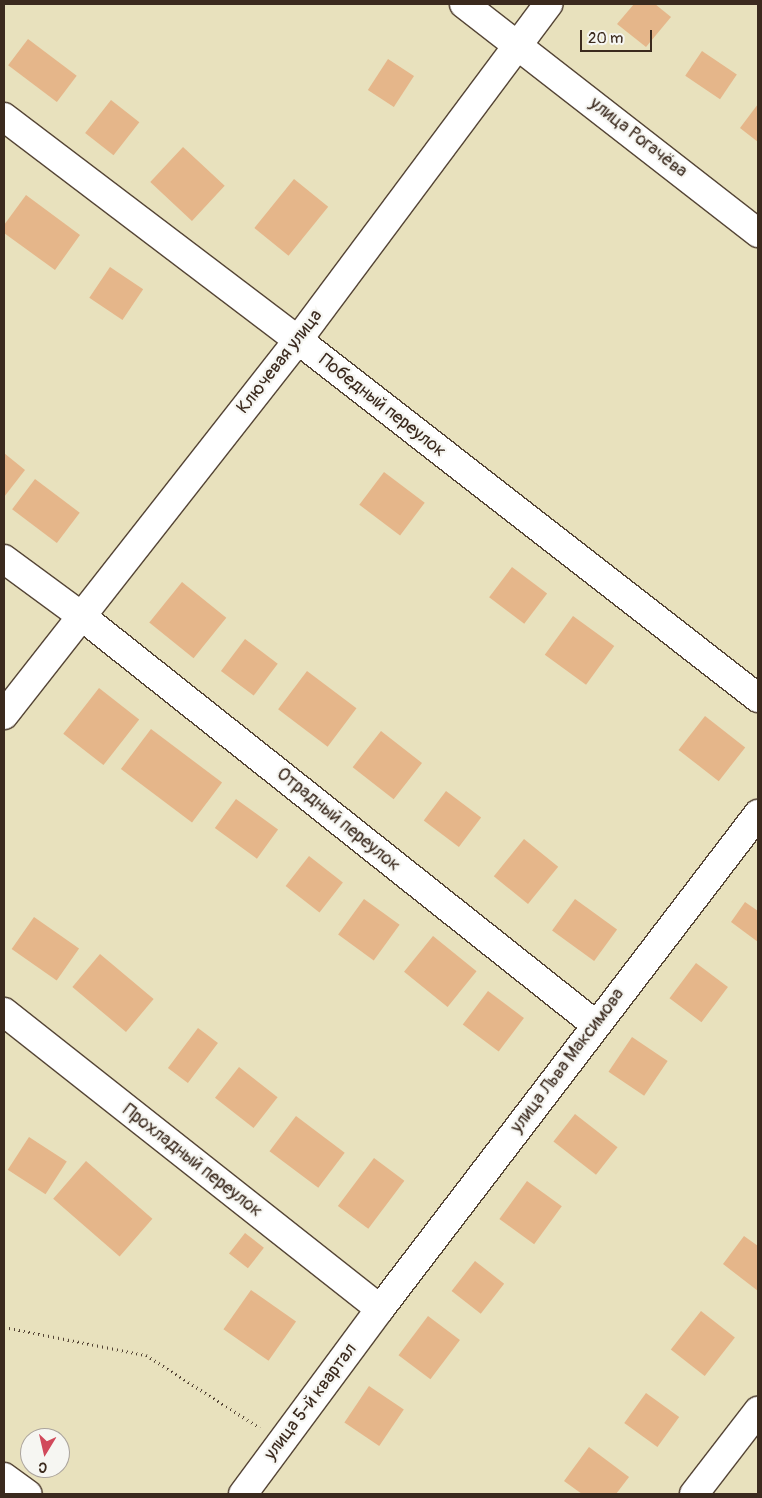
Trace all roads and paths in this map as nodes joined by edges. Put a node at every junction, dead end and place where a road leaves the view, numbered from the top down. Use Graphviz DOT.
graph roads {
  1 [pos="464,4"];
  2 [pos="548,4"];
  3 [pos="518,43"];
  4 [pos="4,118"];
  5 [pos="758,233"];
  6 [pos="298,340"];
  7 [pos="4,559"];
  8 [pos="80,615"];
  9 [pos="758,698"];
  10 [pos="4,715"];
  11 [pos="758,814"];
  12 [pos="4,1012"];
  13 [pos="596,1025"];
  14 [pos="380,1309"];
  15 [pos="4,1327"];
  16 [pos="758,1411"];
  17 [pos="281,1442"];
  18 [pos="4,1477"];
  19 [pos="27,1494"];
  20 [pos="243,1494"];
  21 [pos="694,1494"];
  1 -- 3 [label="street, улица Рогачёва"];
  2 -- 3 [label="street, Ключевая улица"];
  3 -- 5 [label="street, улица Рогачёва"];
  3 -- 6 [label="street, Ключевая улица"];
  4 -- 6 [label="street, Победный переулок"];
  6 -- 8 [label="street, Ключевая улица"];
  6 -- 9 [label="street, Победный переулок"];
  7 -- 8 [label="street, Отрадный переулок"];
  8 -- 10 [label="street, Ключевая улица"];
  8 -- 13 [label="street, Отрадный переулок"];
  11 -- 13 [label="street, улица Льва Максимова"];
  12 -- 14 [label="street, Прохладный переулок"];
  13 -- 14 [label="street, улица Льва Максимова"];
  14 -- 17 [label="street, улица 5-й квартал"];
  15 -- 17 [label="path"];
  16 -- 21 [label="street"];
  17 -- 20 [label="street, улица 5-й квартал"];
  18 -- 19 [label="street"];
}
